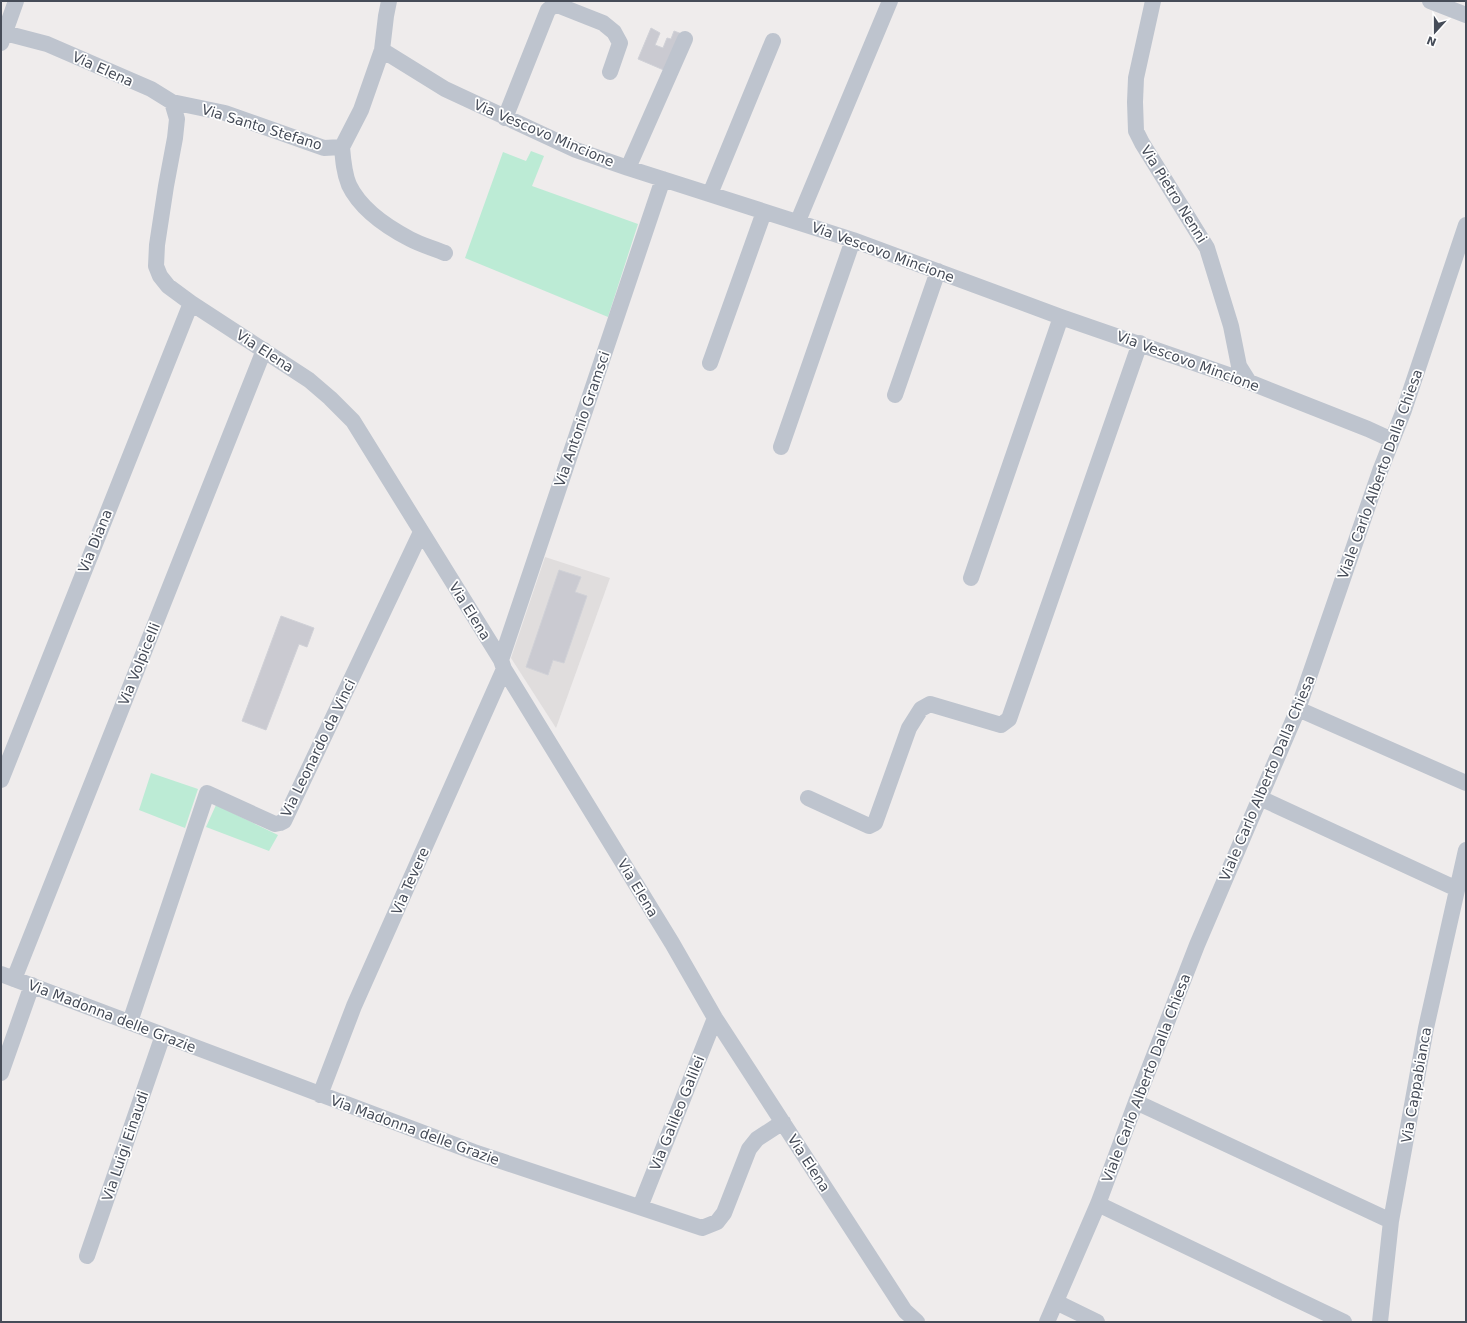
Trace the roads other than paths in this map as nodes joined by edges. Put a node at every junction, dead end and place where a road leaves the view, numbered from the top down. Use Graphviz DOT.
graph roads {
  1 [pos="16,1"];
  2 [pos="390,1"];
  3 [pos="890,1"];
  4 [pos="1153,1"];
  5 [pos="1430,1"];
  6 [pos="1466,15"];
  7 [pos="2,36"];
  8 [pos="685,38"];
  9 [pos="773,41"];
  10 [pos="382,50"];
  11 [pos="610,72"];
  12 [pos="172,102"];
  13 [pos="505,118"];
  14 [pos="342,146"];
  15 [pos="628,168"];
  16 [pos="663,179"];
  17 [pos="710,194"];
  18 [pos="764,212"];
  19 [pos="798,221"];
  20 [pos="1466,225"];
  21 [pos="853,240"];
  22 [pos="445,253"];
  23 [pos="938,271"];
  24 [pos="191,303"];
  25 [pos="1061,317"];
  26 [pos="1140,343"];
  27 [pos="264,350"];
  28 [pos="710,363"];
  29 [pos="1248,382"];
  30 [pos="895,395"];
  31 [pos="1392,440"];
  32 [pos="781,447"];
  33 [pos="421,532"];
  34 [pos="971,578"];
  35 [pos="502,664"];
  36 [pos="1298,709"];
  37 [pos="1,780"];
  38 [pos="1466,783"];
  39 [pos="808,798"];
  40 [pos="1260,798"];
  41 [pos="1466,850"];
  42 [pos="1457,889"];
  43 [pos="8,976"];
  44 [pos="32,985"];
  45 [pos="715,1018"];
  46 [pos="130,1022"];
  47 [pos="163,1035"];
  48 [pos="1,1073"];
  49 [pos="320,1095"];
  50 [pos="1136,1102"];
  51 [pos="783,1122"];
  52 [pos="1098,1204"];
  53 [pos="640,1207"];
  54 [pos="1391,1221"];
  55 [pos="87,1256"];
  56 [pos="1056,1302"];
  57 [pos="917,1322"];
  58 [pos="1047,1322"];
  59 [pos="1097,1322"];
  60 [pos="1344,1322"];
  61 [pos="1380,1322"];
  1 -- 7 [label="street"];
  2 -- 10 [label="street, Via Santo Stefano"];
  3 -- 19 [label="street"];
  4 -- 29 [label="street, Via Pietro Nenni"];
  5 -- 6 [label="street"];
  7 -- 12 [label="street, Via Elena"];
  8 -- 15 [label="street"];
  9 -- 17 [label="street"];
  10 -- 13 [label="street, Via Vescovo Mincione"];
  10 -- 14 [label="street, Via Santo Stefano"];
  11 -- 13 [label="street"];
  12 -- 14 [label="street, Via Santo Stefano"];
  12 -- 24 [label="street, Via Elena"];
  13 -- 15 [label="street, Via Vescovo Mincione"];
  14 -- 22 [label="street"];
  15 -- 16 [label="street, Via Vescovo Mincione"];
  16 -- 17 [label="street, Via Vescovo Mincione"];
  16 -- 35 [label="street, Via Antonio Gramsci"];
  17 -- 18 [label="street, Via Vescovo Mincione"];
  18 -- 19 [label="street, Via Vescovo Mincione"];
  18 -- 28 [label="street"];
  19 -- 21 [label="street, Via Vescovo Mincione"];
  20 -- 31 [label="street, Viale Carlo Alberto Dalla Chiesa"];
  21 -- 23 [label="street, Via Vescovo Mincione"];
  21 -- 32 [label="street"];
  23 -- 25 [label="street, Via Vescovo Mincione"];
  23 -- 30 [label="street"];
  24 -- 27 [label="street, Via Elena"];
  24 -- 37 [label="street, Via Diana"];
  25 -- 26 [label="street, Via Vescovo Mincione"];
  25 -- 34 [label="street"];
  26 -- 29 [label="street, Via Vescovo Mincione"];
  26 -- 39 [label="street"];
  27 -- 33 [label="street, Via Elena"];
  27 -- 43 [label="street, Via Volpicelli"];
  29 -- 31 [label="street, Via Vescovo Mincione"];
  31 -- 36 [label="street, Viale Carlo Alberto Dalla Chiesa"];
  33 -- 35 [label="street, Via Elena"];
  33 -- 46 [label="street, Via Leonardo da Vinci"];
  35 -- 45 [label="street, Via Elena"];
  35 -- 49 [label="street, Via Tevere"];
  36 -- 38 [label="street"];
  36 -- 40 [label="street, Viale Carlo Alberto Dalla Chiesa"];
  40 -- 42 [label="street"];
  40 -- 50 [label="street, Viale Carlo Alberto Dalla Chiesa"];
  41 -- 42 [label="street, Via Cappabianca"];
  42 -- 54 [label="street, Via Cappabianca"];
  43 -- 44 [label="street, Via Madonna delle Grazie"];
  44 -- 46 [label="street, Via Madonna delle Grazie"];
  44 -- 48 [label="street"];
  45 -- 51 [label="street, Via Elena"];
  45 -- 53 [label="street, Via Galileo Galilei"];
  46 -- 47 [label="street, Via Madonna delle Grazie"];
  47 -- 49 [label="street, Via Madonna delle Grazie"];
  47 -- 55 [label="street, Via Luigi Einaudi"];
  49 -- 53 [label="street, Via Madonna delle Grazie"];
  50 -- 52 [label="street, Viale Carlo Alberto Dalla Chiesa"];
  50 -- 54 [label="street"];
  51 -- 53 [label="street, Via Madonna delle Grazie"];
  51 -- 57 [label="street, Via Elena"];
  52 -- 56 [label="street, Viale Carlo Alberto Dalla Chiesa"];
  52 -- 60 [label="street"];
  54 -- 61 [label="street, Via Cappabianca"];
  56 -- 58 [label="street, Viale Carlo Alberto Dalla Chiesa"];
  56 -- 59 [label="street"];
}
